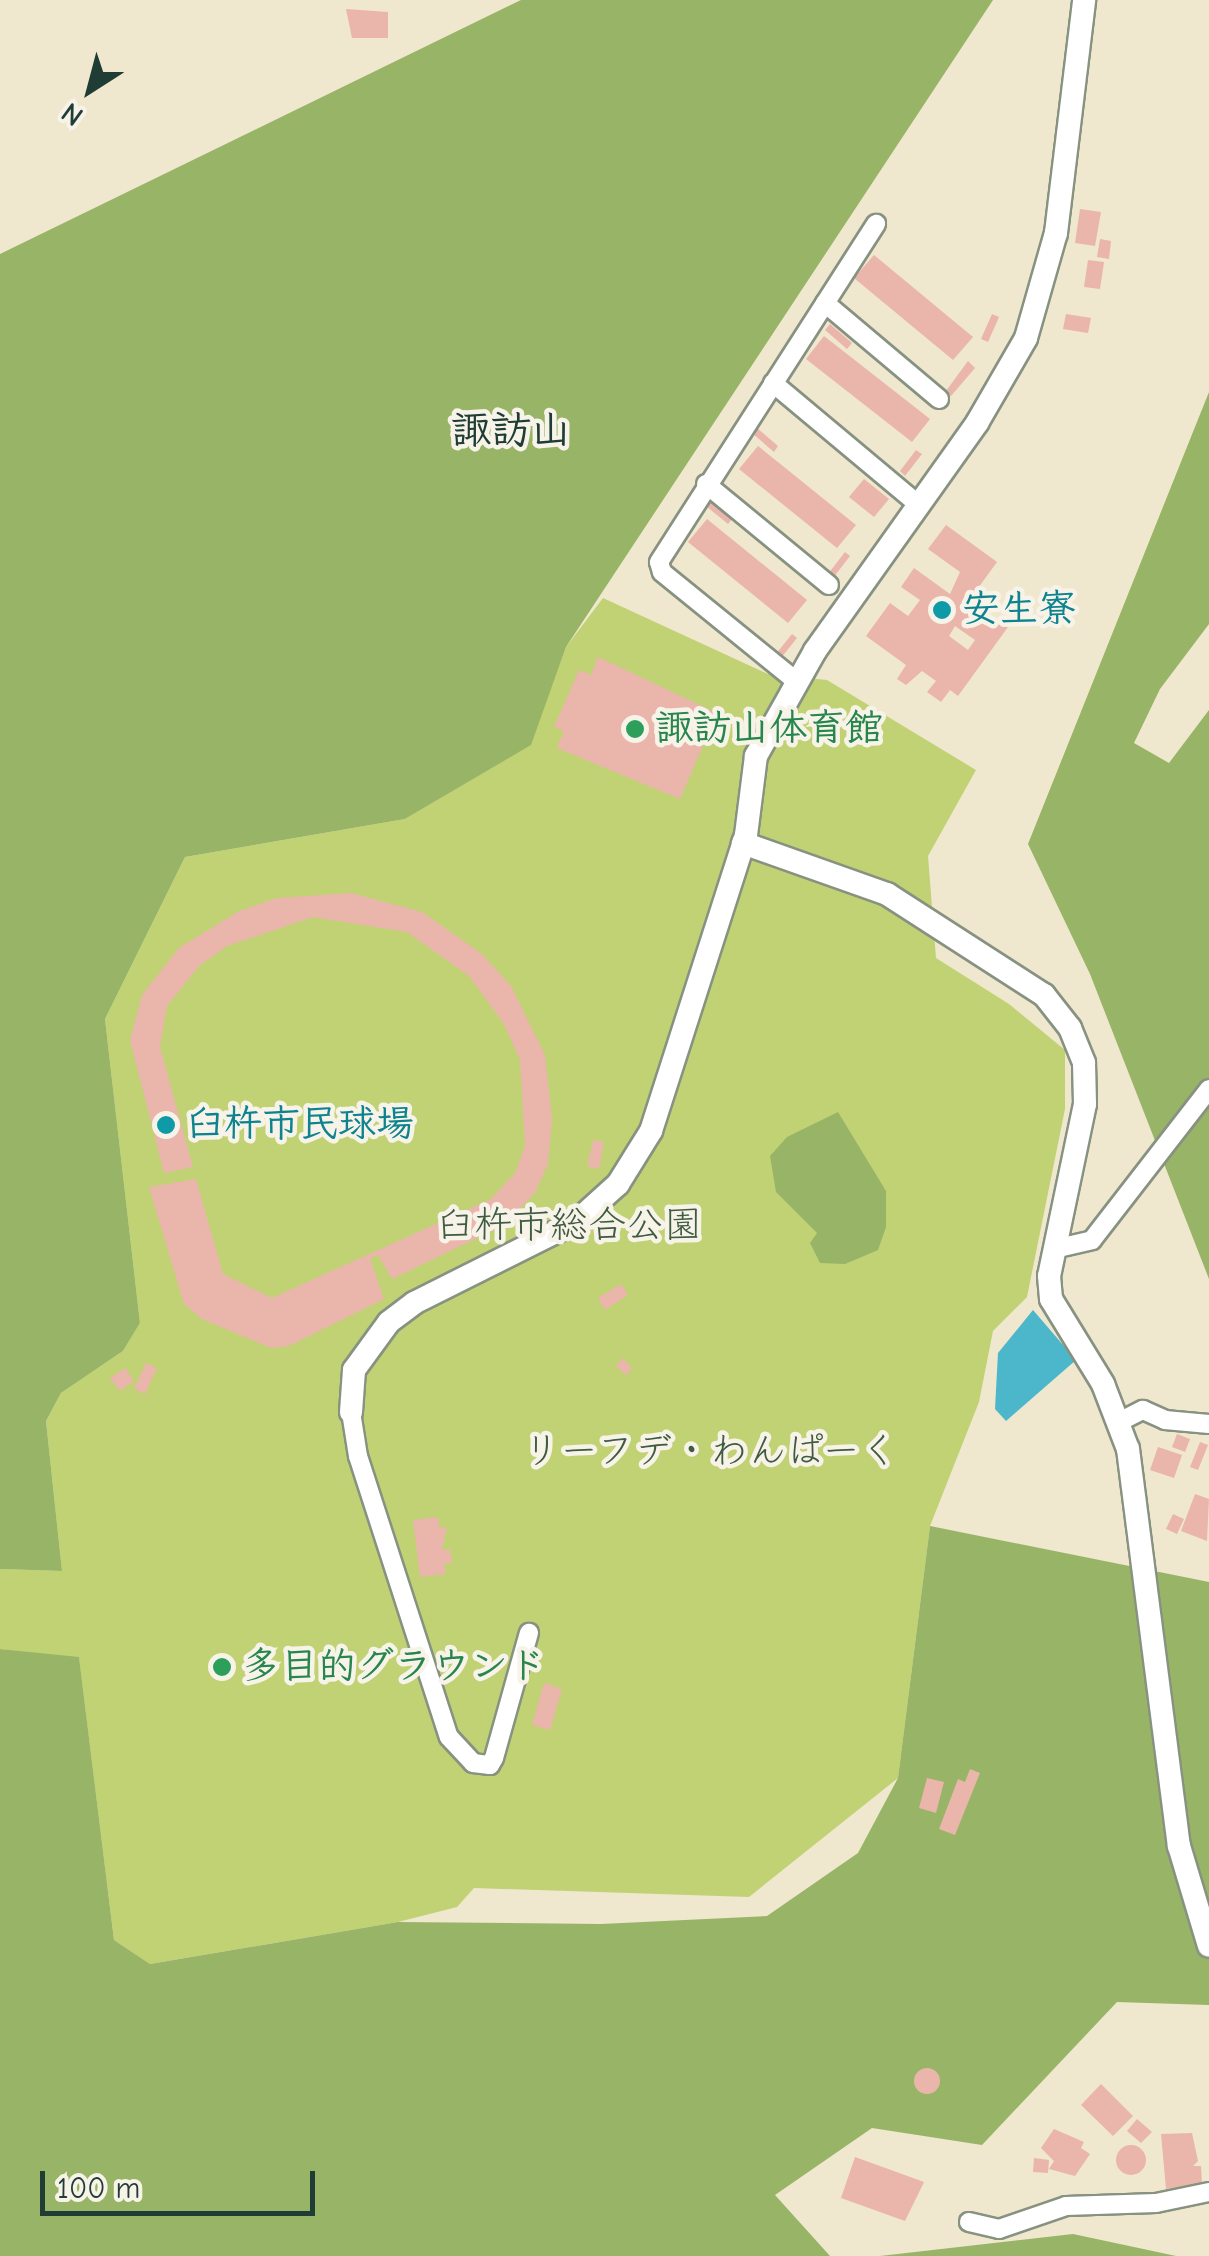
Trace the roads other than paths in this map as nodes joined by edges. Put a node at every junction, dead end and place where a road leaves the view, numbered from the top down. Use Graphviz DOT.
graph roads {
  1 [pos="1084,0"];
  2 [pos="876,224"];
  3 [pos="825,303"];
  4 [pos="773,382"];
  5 [pos="938,399"];
  6 [pos="706,484"];
  7 [pos="918,506"];
  8 [pos="829,585"];
  9 [pos="796,681"];
  10 [pos="744,843"];
  11 [pos="1209,1089"];
  12 [pos="1054,1250"];
  13 [pos="351,1412"];
  14 [pos="1117,1423"];
  15 [pos="1209,1424"];
  16 [pos="529,1633"];
  17 [pos="1209,1946"];
  18 [pos="1209,2192"];
  19 [pos="969,2222"];
  1 -- 7 [label="street"];
  2 -- 3 [label="street"];
  3 -- 4 [label="street"];
  3 -- 5 [label="street"];
  4 -- 6 [label="street"];
  4 -- 7 [label="street"];
  6 -- 8 [label="street"];
  6 -- 9 [label="street"];
  7 -- 9 [label="street"];
  9 -- 10 [label="street"];
  10 -- 12 [label="street"];
  10 -- 13 [label="street"];
  11 -- 12 [label="street"];
  12 -- 14 [label="street"];
  13 -- 16 [label="street"];
  14 -- 15 [label="street"];
  14 -- 17 [label="street"];
  18 -- 19 [label="street"];
}
